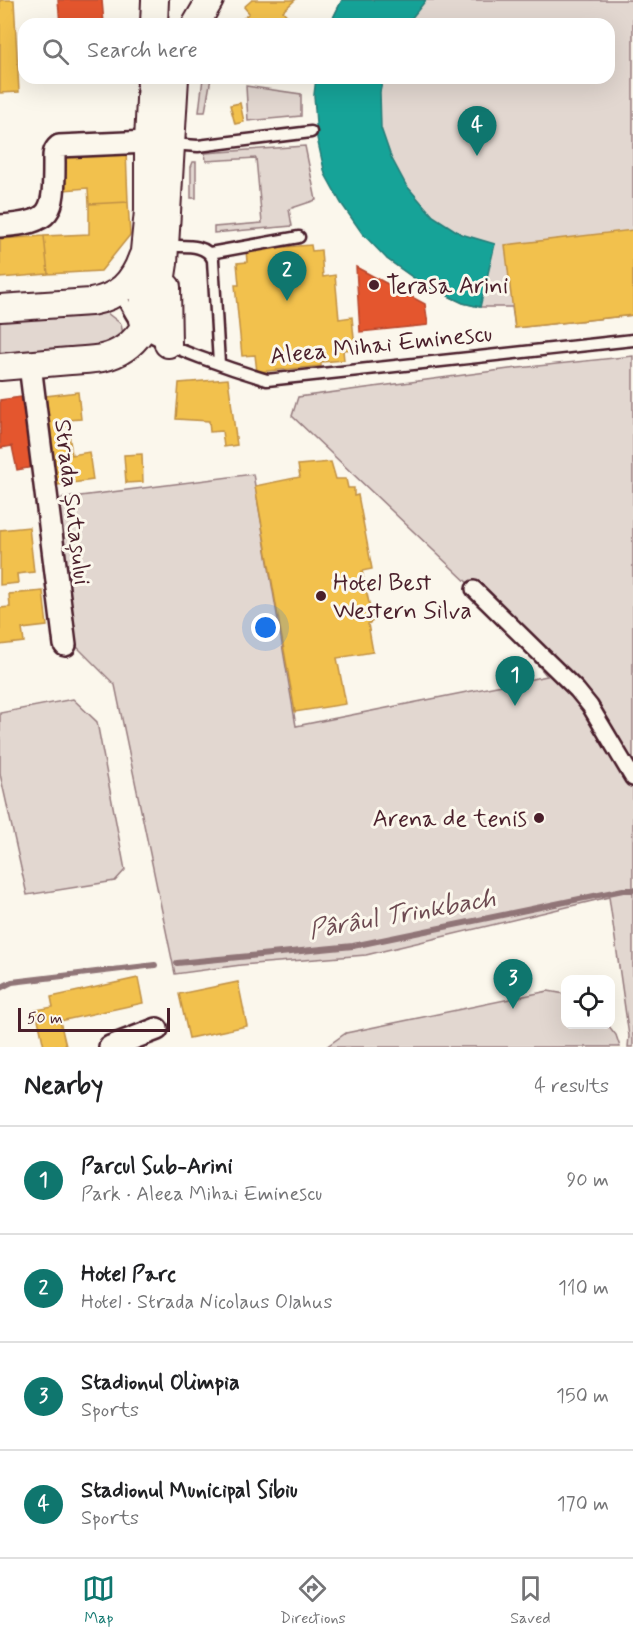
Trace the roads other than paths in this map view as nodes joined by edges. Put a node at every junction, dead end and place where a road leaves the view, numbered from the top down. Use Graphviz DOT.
graph roads {
  1 [pos="155,0"];
  2 [pos="210,0"];
  3 [pos="154,18"];
  4 [pos="200,18"];
  5 [pos="152,84"];
  6 [pos="174,84"];
  7 [pos="311,132"];
  8 [pos="159,143"];
  9 [pos="0,226"];
  10 [pos="299,237"];
  11 [pos="154,249"];
  12 [pos="210,253"];
  13 [pos="119,293"];
  14 [pos="0,308"];
  15 [pos="141,330"];
  16 [pos="633,340"];
  17 [pos="168,344"];
  18 [pos="219,364"];
  19 [pos="30,365"];
  20 [pos="0,367"];
  21 [pos="474,588"];
  22 [pos="65,645"];
  23 [pos="633,778"];
  24 [pos="157,1029"];
  25 [pos="110,1047"];
  1 -- 3 [label="street"];
  2 -- 4 [label="street"];
  5 -- 8 [label="street"];
  6 -- 8 [label="street"];
  7 -- 8 [label="lane"];
  8 -- 9 [label="street"];
  8 -- 11 [label="street"];
  10 -- 12 [label="lane"];
  11 -- 12 [label="lane"];
  11 -- 13 [label="street"];
  11 -- 15 [label="street"];
  11 -- 17 [label="street"];
  12 -- 18 [label="lane"];
  13 -- 14 [label="street"];
  13 -- 15 [label="lane"];
  15 -- 17 [label="lane, Aleea Mihai Eminescu"];
  15 -- 19 [label="street"];
  16 -- 18 [label="lane, Aleea Mihai Eminescu"];
  17 -- 18 [label="lane, Aleea Mihai Eminescu"];
  19 -- 20 [label="street"];
  19 -- 22 [label="street, Strada Șutașului"];
  21 -- 23 [label="street"];
  24 -- 25 [label="street"];
}
